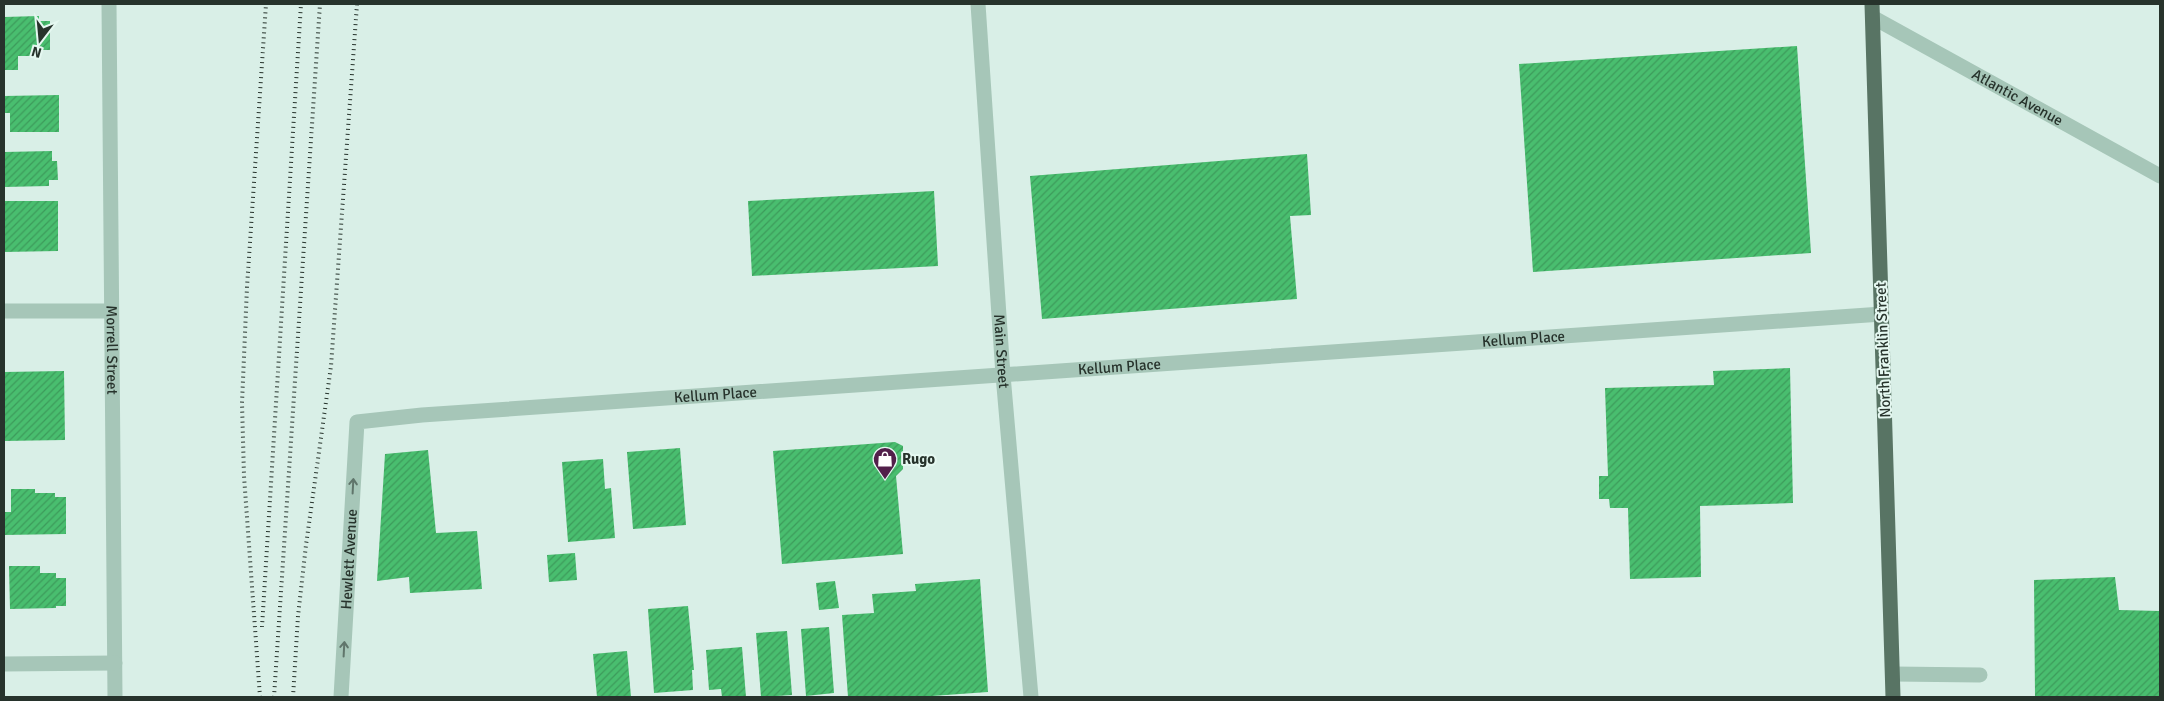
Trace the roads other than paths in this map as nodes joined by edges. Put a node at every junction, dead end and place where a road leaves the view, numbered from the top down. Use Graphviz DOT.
graph roads {
  1 [pos="109,4"];
  2 [pos="978,4"];
  3 [pos="1873,11"];
  4 [pos="2160,176"];
  5 [pos="4,311"];
  6 [pos="110,311"];
  7 [pos="1882,314"];
  8 [pos="1004,374"];
  9 [pos="357,422"];
  10 [pos="4,664"];
  11 [pos="115,664"];
  12 [pos="1893,674"];
  13 [pos="1980,675"];
  14 [pos="115,697"];
  15 [pos="341,697"];
  16 [pos="1031,697"];
  17 [pos="1893,697"];
  1 -- 6 [label="street, Morrell Street"];
  2 -- 8 [label="street, Main Street"];
  3 -- 4 [label="street, Atlantic Avenue"];
  3 -- 7 [label="main road, North Franklin Street"];
  5 -- 6 [label="street"];
  6 -- 11 [label="street, Morrell Street"];
  7 -- 8 [label="street, Kellum Place"];
  7 -- 12 [label="main road, North Franklin Street"];
  8 -- 9 [label="street, Kellum Place"];
  8 -- 16 [label="street, Main Street"];
  15 -- 9 [label="street, Hewlett Avenue, one-way"];
  10 -- 11 [label="street"];
  11 -- 14 [label="street, Morrell Street"];
  12 -- 13 [label="street"];
  12 -- 17 [label="main road, North Franklin Street"];
}
